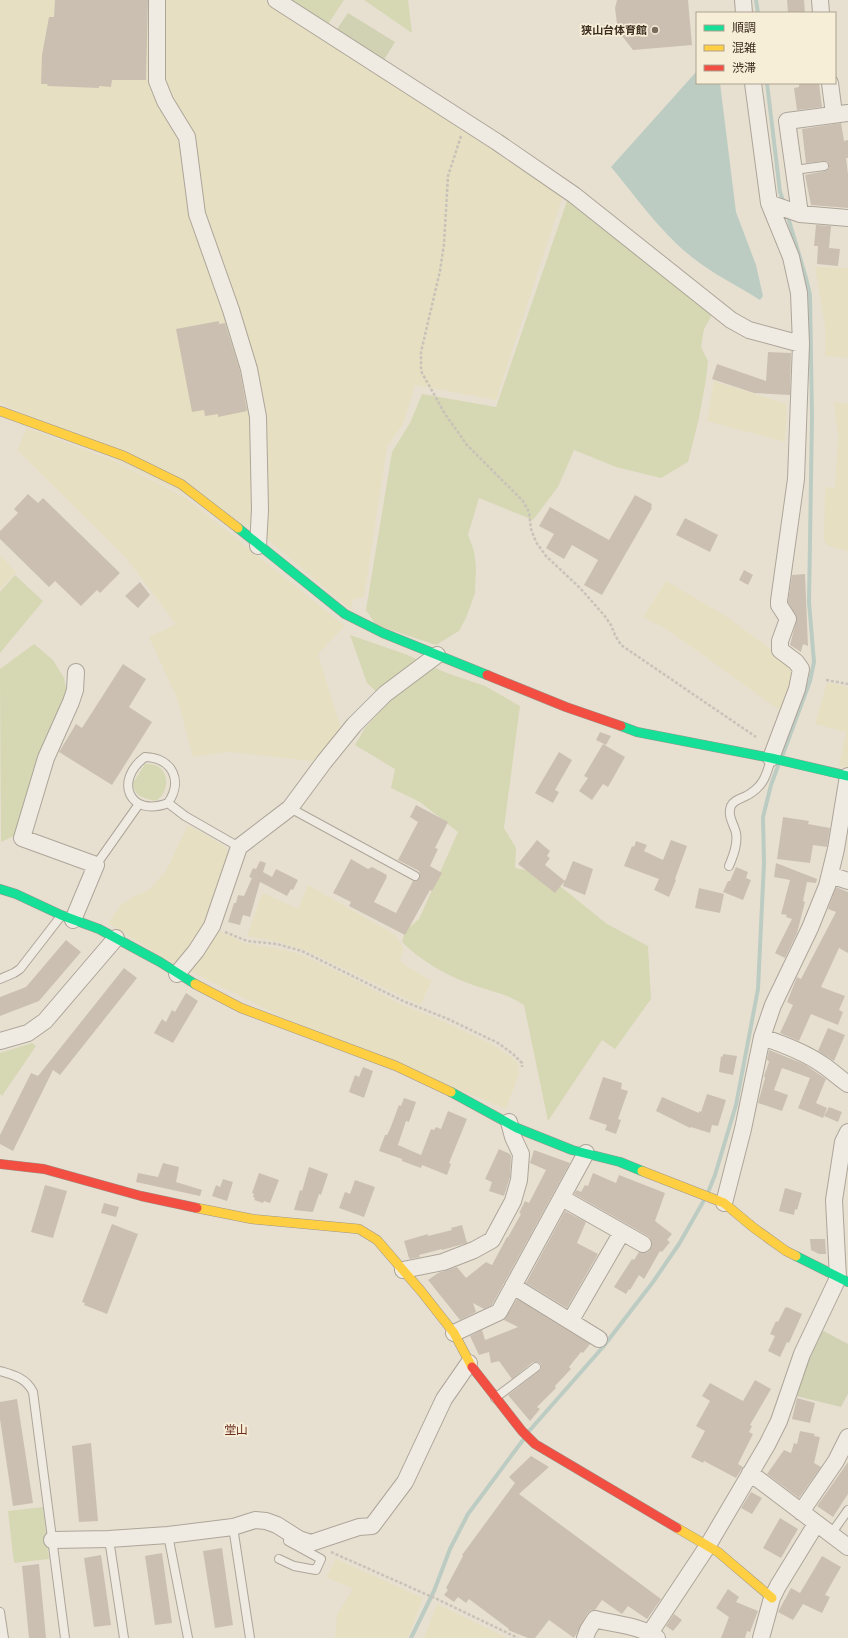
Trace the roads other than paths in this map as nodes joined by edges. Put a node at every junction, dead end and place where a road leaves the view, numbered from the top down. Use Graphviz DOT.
graph roads {
  1 [pos="157,0"];
  2 [pos="276,0"];
  3 [pos="743,0"];
  4 [pos="820,0"];
  5 [pos="744,12"];
  6 [pos="821,12"];
  7 [pos="753,84"];
  8 [pos="830,84"];
  9 [pos="841,113"];
  10 [pos="824,166"];
  11 [pos="794,170"];
  12 [pos="772,204"];
  13 [pos="798,213"];
  14 [pos="848,218"];
  15 [pos="801,344"];
  16 [pos="0,411"];
  17 [pos="258,546"];
  18 [pos="437,655"];
  19 [pos="76,672"];
  20 [pos="774,756"];
  21 [pos="848,776"];
  22 [pos="168,803"];
  23 [pos="139,804"];
  24 [pos="290,808"];
  25 [pos="239,847"];
  26 [pos="96,865"];
  27 [pos="729,866"];
  28 [pos="830,875"];
  29 [pos="415,876"];
  30 [pos="848,880"];
  31 [pos="0,889"];
  32 [pos="67,918"];
  33 [pos="116,938"];
  34 [pos="177,974"];
  35 [pos="0,979"];
  36 [pos="762,1037"];
  37 [pos="0,1041"];
  38 [pos="848,1084"];
  39 [pos="509,1122"];
  40 [pos="848,1132"];
  41 [pos="586,1153"];
  42 [pos="0,1164"];
  43 [pos="562,1198"];
  44 [pos="721,1202"];
  45 [pos="622,1232"];
  46 [pos="643,1244"];
  47 [pos="403,1270"];
  48 [pos="843,1280"];
  49 [pos="514,1286"];
  50 [pos="571,1320"];
  51 [pos="454,1332"];
  52 [pos="599,1339"];
  53 [pos="470,1363"];
  54 [pos="536,1367"];
  55 [pos="0,1371"];
  56 [pos="495,1398"];
  57 [pos="848,1437"];
  58 [pos="750,1473"];
  59 [pos="848,1510"];
  60 [pos="801,1512"];
  61 [pos="266,1521"];
  62 [pos="816,1524"];
  63 [pos="233,1527"];
  64 [pos="831,1534"];
  65 [pos="168,1535"];
  66 [pos="109,1539"];
  67 [pos="52,1540"];
  68 [pos="707,1546"];
  69 [pos="848,1547"];
  70 [pos="279,1559"];
  71 [pos="772,1598"];
  72 [pos="0,1612"];
  73 [pos="653,1635"];
  74 [pos="4,1638"];
  75 [pos="65,1638"];
  76 [pos="124,1638"];
  77 [pos="188,1638"];
  78 [pos="250,1638"];
  79 [pos="585,1638"];
  80 [pos="760,1638"];
  1 -- 17 [label="street"];
  2 -- 15 [label="street"];
  3 -- 5 [label="street"];
  4 -- 6 [label="street"];
  7 -- 12 [label="street"];
  8 -- 9 [label="street"];
  9 -- 11 [label="street"];
  10 -- 11 [label="lane"];
  11 -- 13 [label="street"];
  12 -- 13 [label="street"];
  12 -- 15 [label="street"];
  13 -- 14 [label="street"];
  15 -- 20 [label="street"];
  16 -- 17 [label="street"];
  17 -- 18 [label="street"];
  18 -- 20 [label="street"];
  18 -- 24 [label="street"];
  19 -- 26 [label="street"];
  20 -- 21 [label="street"];
  20 -- 27 [label="lane"];
  21 -- 28 [label="street"];
  22 -- 23 [label="lane"];
  22 -- 23 [label="lane"];
  22 -- 25 [label="lane"];
  23 -- 26 [label="lane"];
  24 -- 25 [label="street"];
  24 -- 29 [label="lane"];
  25 -- 34 [label="street"];
  26 -- 32 [label="street"];
  28 -- 30 [label="street"];
  28 -- 36 [label="street"];
  31 -- 32 [label="street"];
  32 -- 33 [label="street"];
  32 -- 35 [label="lane"];
  33 -- 34 [label="street"];
  33 -- 37 [label="street"];
  34 -- 39 [label="street"];
  36 -- 38 [label="street"];
  36 -- 44 [label="street"];
  39 -- 41 [label="street"];
  39 -- 47 [label="street"];
  40 -- 48 [label="street"];
  41 -- 43 [label="street"];
  41 -- 44 [label="street"];
  42 -- 47 [label="street"];
  43 -- 45 [label="street"];
  43 -- 49 [label="street"];
  44 -- 48 [label="street"];
  45 -- 46 [label="street"];
  45 -- 50 [label="street"];
  47 -- 51 [label="street"];
  48 -- 58 [label="street"];
  49 -- 50 [label="street"];
  49 -- 51 [label="street"];
  50 -- 52 [label="street"];
  51 -- 53 [label="street"];
  53 -- 56 [label="street"];
  53 -- 61 [label="street"];
  54 -- 56 [label="lane"];
  55 -- 67 [label="lane"];
  56 -- 68 [label="street"];
  57 -- 60 [label="street"];
  58 -- 60 [label="street"];
  58 -- 68 [label="street"];
  59 -- 64 [label="lane"];
  60 -- 62 [label="street"];
  61 -- 63 [label="street"];
  61 -- 70 [label="lane"];
  62 -- 64 [label="street"];
  62 -- 71 [label="street"];
  63 -- 65 [label="street"];
  63 -- 78 [label="lane"];
  64 -- 69 [label="street"];
  65 -- 66 [label="street"];
  65 -- 77 [label="lane"];
  66 -- 67 [label="street"];
  66 -- 76 [label="lane"];
  67 -- 75 [label="lane"];
  68 -- 71 [label="street"];
  68 -- 73 [label="street"];
  71 -- 80 [label="street"];
  72 -- 74 [label="lane"];
  73 -- 79 [label="street"];
}
